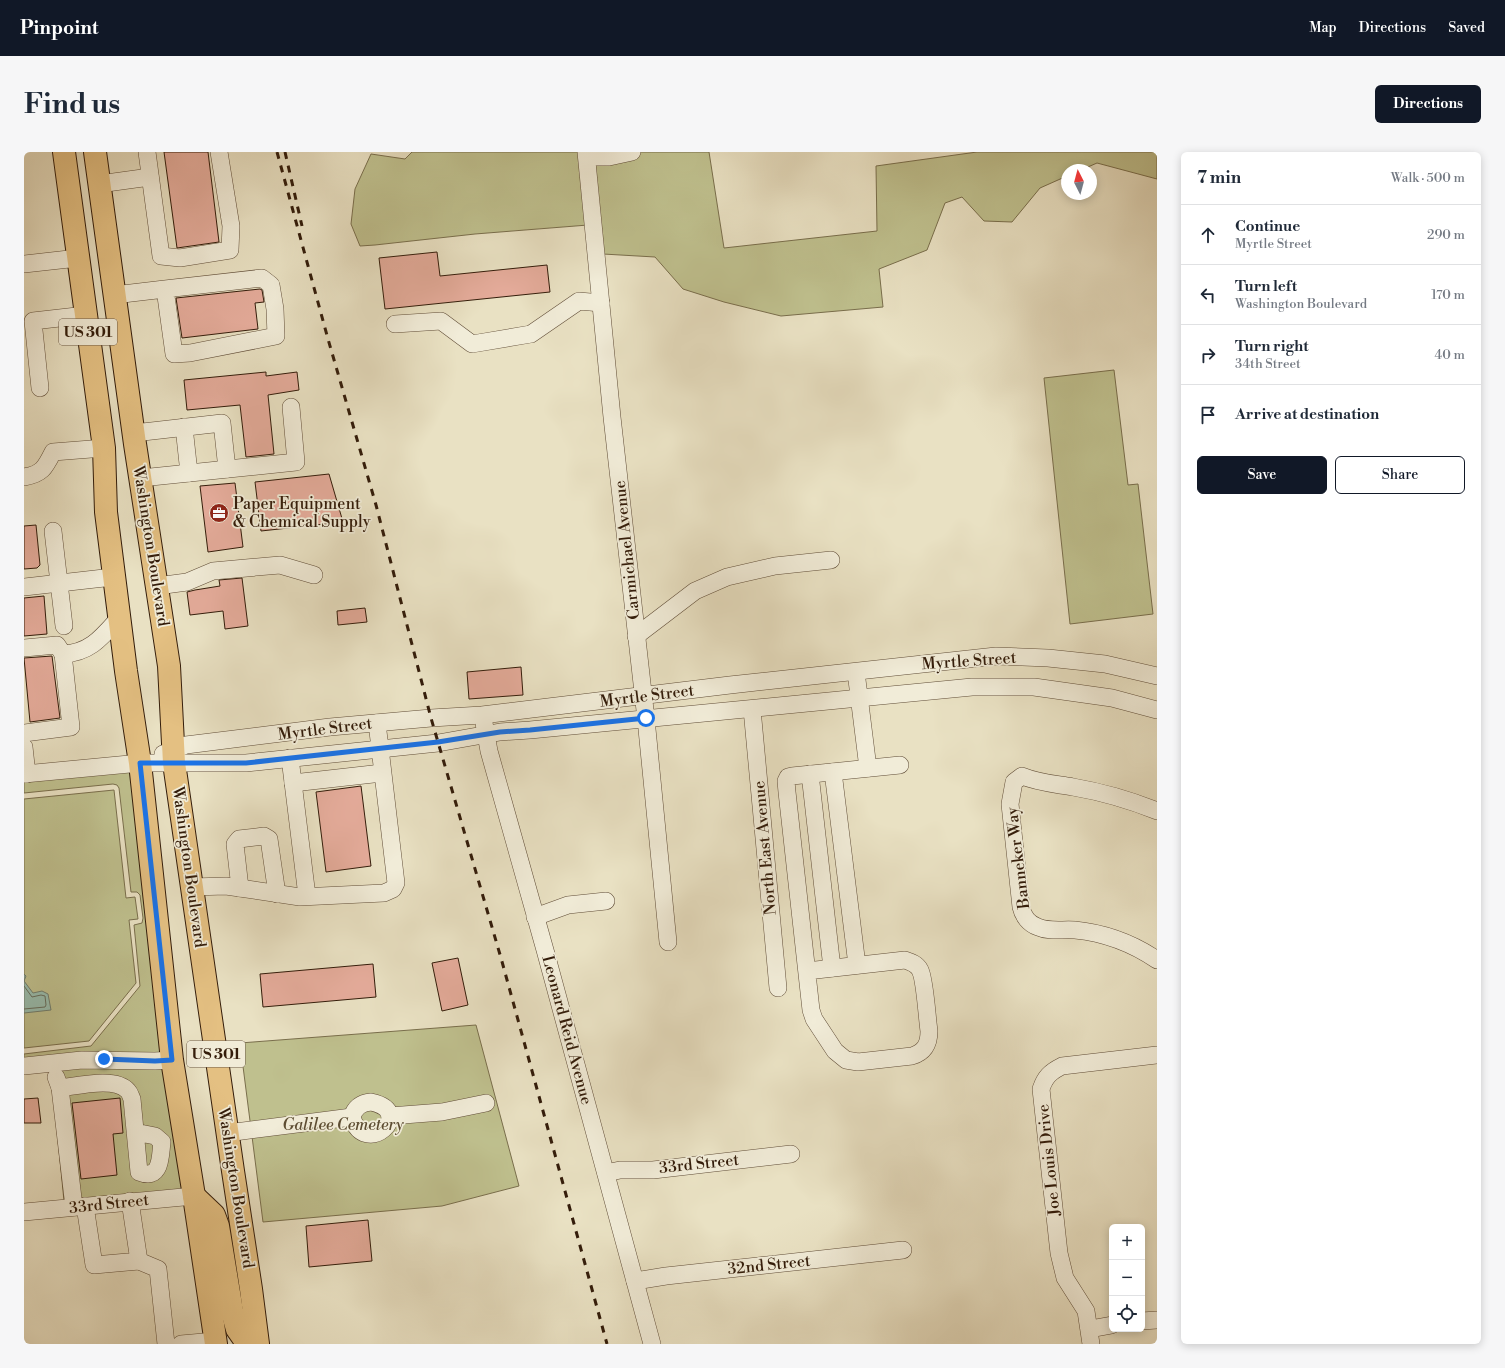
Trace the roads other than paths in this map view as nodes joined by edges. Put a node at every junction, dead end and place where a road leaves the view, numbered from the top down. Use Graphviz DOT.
graph roads {
  1 [pos="64,152"];
  2 [pos="95,152"];
  3 [pos="147,152"];
  4 [pos="219,152"];
  5 [pos="632,152"];
  6 [pos="587,155"];
  7 [pos="150,177"];
  8 [pos="99,184"];
  9 [pos="78,258"];
  10 [pos="24,264"];
  11 [pos="165,289"];
  12 [pos="114,295"];
  13 [pos="601,303"];
  14 [pos="86,316"];
  15 [pos="29,322"];
  16 [pos="395,324"];
  17 [pos="40,388"];
  18 [pos="291,407"];
  19 [pos="184,427"];
  20 [pos="134,433"];
  21 [pos="104,448"];
  22 [pos="227,469"];
  23 [pos="189,473"];
  24 [pos="24,477"];
  25 [pos="140,478"];
  26 [pos="53,531"];
  27 [pos="831,560"];
  28 [pos="314,575"];
  29 [pos="113,577"];
  30 [pos="58,583"];
  31 [pos="157,586"];
  32 [pos="24,587"];
  33 [pos="119,618"];
  34 [pos="64,626"];
  35 [pos="636,636"];
  36 [pos="24,648"];
  37 [pos="68,654"];
  38 [pos="856,672"];
  39 [pos="1157,676"];
  40 [pos="643,696"];
  41 [pos="859,699"];
  42 [pos="752,708"];
  43 [pos="1157,710"];
  44 [pos="482,715"];
  45 [pos="646,718"];
  46 [pos="377,723"];
  47 [pos="24,733"];
  48 [pos="487,734"];
  49 [pos="24,747"];
  50 [pos="380,749"];
  51 [pos="173,757"];
  52 [pos="290,758"];
  53 [pos="140,763"];
  54 [pos="900,765"];
  55 [pos="868,768"];
  56 [pos="833,772"];
  57 [pos="382,773"];
  58 [pos="25,774"];
  59 [pos="810,774"];
  60 [pos="293,782"];
  61 [pos="1157,811"];
  62 [pos="192,887"];
  63 [pos="240,888"];
  64 [pos="277,894"];
  65 [pos="307,896"];
  66 [pos="606,901"];
  67 [pos="536,917"];
  68 [pos="668,942"];
  69 [pos="1157,960"];
  70 [pos="857,965"];
  71 [pos="832,968"];
  72 [pos="806,971"];
  73 [pos="778,988"];
  74 [pos="1157,1055"];
  75 [pos="172,1060"];
  76 [pos="51,1063"];
  77 [pos="24,1066"];
  78 [pos="60,1088"];
  79 [pos="486,1104"];
  80 [pos="390,1116"];
  81 [pos="352,1117"];
  82 [pos="135,1132"];
  83 [pos="227,1133"];
  84 [pos="185,1140"];
  85 [pos="162,1142"];
  86 [pos="791,1154"];
  87 [pos="606,1174"];
  88 [pos="194,1196"];
  89 [pos="130,1202"];
  90 [pos="80,1207"];
  91 [pos="24,1212"];
  92 [pos="903,1250"];
  93 [pos="139,1261"];
  94 [pos="635,1281"];
  95 [pos="1157,1320"];
  96 [pos="1145,1322"];
  97 [pos="1109,1327"];
  98 [pos="1091,1336"];
  99 [pos="217,1343"];
  100 [pos="166,1344"];
  101 [pos="181,1344"];
  102 [pos="252,1344"];
  103 [pos="258,1344"];
  104 [pos="652,1344"];
  1 -- 9 [label="main road, US 301"];
  2 -- 8 [label="main road, Washington Boulevard / US 301"];
  3 -- 7 [label="street"];
  4 -- 7 [label="street"];
  5 -- 6 [label="street"];
  6 -- 13 [label="street, Carmichael Avenue"];
  7 -- 8 [label="street"];
  8 -- 12 [label="main road, Washington Boulevard / US 301"];
  9 -- 10 [label="street"];
  9 -- 14 [label="main road, US 301"];
  11 -- 11 [label="street"];
  11 -- 12 [label="street"];
  12 -- 20 [label="main road, Washington Boulevard / US 301"];
  13 -- 16 [label="street"];
  13 -- 35 [label="street, Carmichael Avenue"];
  14 -- 15 [label="street"];
  14 -- 21 [label="main road, US 301"];
  15 -- 17 [label="street"];
  18 -- 22 [label="street"];
  19 -- 20 [label="street"];
  19 -- 22 [label="street"];
  19 -- 23 [label="street"];
  20 -- 25 [label="main road, Washington Boulevard / US 301"];
  21 -- 24 [label="street"];
  21 -- 29 [label="main road, US 301"];
  22 -- 23 [label="street"];
  23 -- 25 [label="street"];
  25 -- 31 [label="main road, Washington Boulevard / US 301"];
  26 -- 30 [label="street"];
  27 -- 35 [label="street"];
  28 -- 31 [label="street"];
  29 -- 30 [label="street"];
  29 -- 33 [label="main road, US 301"];
  30 -- 32 [label="street"];
  30 -- 34 [label="street"];
  31 -- 51 [label="main road, Washington Boulevard / US 301"];
  33 -- 37 [label="street"];
  33 -- 53 [label="main road, US 301"];
  35 -- 40 [label="street, Carmichael Avenue"];
  36 -- 37 [label="street"];
  37 -- 47 [label="street"];
  38 -- 39 [label="street, Myrtle Street"];
  38 -- 40 [label="street, Myrtle Street"];
  38 -- 41 [label="street"];
  40 -- 44 [label="street, Myrtle Street"];
  40 -- 45 [label="street, Carmichael Avenue"];
  41 -- 42 [label="street, Myrtle Street"];
  41 -- 43 [label="street, Myrtle Street"];
  41 -- 55 [label="street"];
  42 -- 45 [label="street, Myrtle Street"];
  42 -- 73 [label="street, North East Avenue"];
  44 -- 46 [label="street, Myrtle Street"];
  44 -- 48 [label="street, Leonard Reid Avenue"];
  45 -- 48 [label="street, Myrtle Street"];
  45 -- 68 [label="street, Carmichael Avenue"];
  46 -- 50 [label="street"];
  46 -- 51 [label="street, Myrtle Street"];
  48 -- 50 [label="street, Myrtle Street"];
  48 -- 67 [label="street, Leonard Reid Avenue"];
  49 -- 58 [label="street"];
  50 -- 52 [label="street, Myrtle Street"];
  50 -- 57 [label="street"];
  51 -- 52 [label="street, Myrtle Street"];
  51 -- 53 [label="street, Myrtle Street"];
  51 -- 62 [label="main road, Washington Boulevard / US 301"];
  52 -- 60 [label="street"];
  53 -- 58 [label="street, Myrtle Street"];
  53 -- 75 [label="main road, US 301"];
  54 -- 55 [label="street"];
  55 -- 56 [label="street"];
  56 -- 59 [label="street"];
  56 -- 70 [label="street"];
  57 -- 60 [label="street"];
  57 -- 65 [label="street"];
  59 -- 71 [label="street"];
  59 -- 72 [label="street"];
  60 -- 65 [label="street"];
  61 -- 69 [label="street, Banneker Way"];
  62 -- 63 [label="street"];
  62 -- 83 [label="main road, Washington Boulevard / US 301"];
  63 -- 64 [label="street"];
  63 -- 64 [label="street"];
  64 -- 65 [label="street"];
  66 -- 67 [label="street"];
  67 -- 87 [label="street, Leonard Reid Avenue"];
  70 -- 71 [label="street"];
  70 -- 72 [label="street"];
  71 -- 72 [label="street"];
  74 -- 98 [label="street, Joe Louis Drive"];
  75 -- 76 [label="street"];
  75 -- 84 [label="main road, US 301"];
  76 -- 77 [label="street"];
  76 -- 78 [label="street"];
  78 -- 82 [label="street"];
  78 -- 90 [label="street"];
  79 -- 80 [label="street"];
  80 -- 81 [label="street"];
  80 -- 81 [label="street"];
  81 -- 83 [label="street"];
  82 -- 85 [label="street"];
  82 -- 85 [label="street"];
  83 -- 103 [label="main road, Washington Boulevard / US 301"];
  84 -- 85 [label="street"];
  84 -- 88 [label="main road, US 301"];
  86 -- 87 [label="street, 33rd Street"];
  87 -- 94 [label="street, Leonard Reid Avenue"];
  88 -- 89 [label="street, 33rd Street"];
  88 -- 99 [label="main road, US 301"];
  88 -- 102 [label="main road"];
  89 -- 90 [label="street, 33rd Street"];
  89 -- 93 [label="street"];
  90 -- 91 [label="street, 33rd Street"];
  90 -- 93 [label="street"];
  92 -- 94 [label="street, 32nd Street"];
  93 -- 100 [label="street"];
  94 -- 104 [label="street, Leonard Reid Avenue"];
  95 -- 96 [label="street"];
  97 -- 98 [label="street, Joe Louis Drive"];
  99 -- 101 [label="street"];
}
